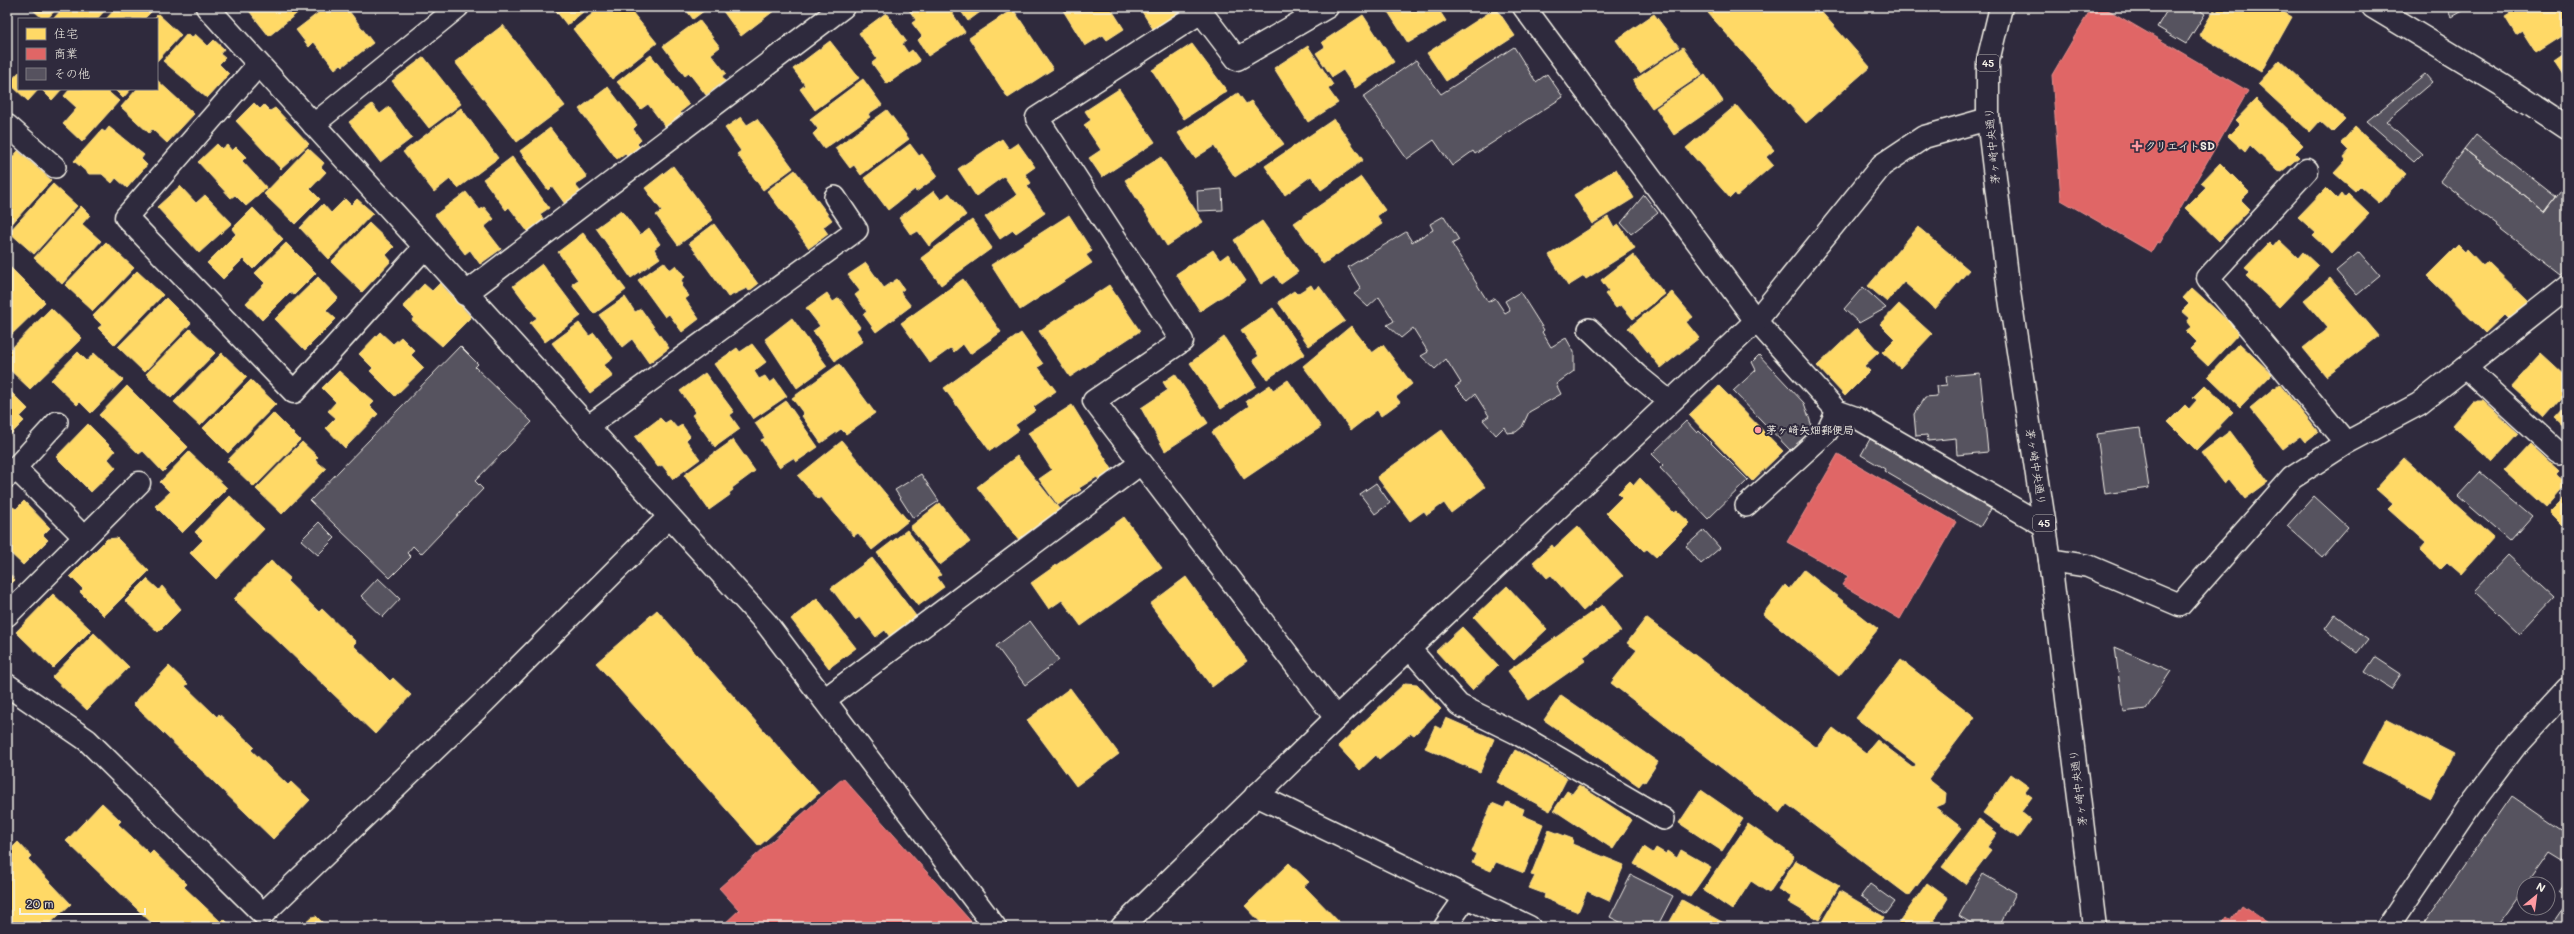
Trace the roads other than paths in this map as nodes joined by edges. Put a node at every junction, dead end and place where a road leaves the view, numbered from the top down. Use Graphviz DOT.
graph roads {
  1 [pos="207,7"];
  2 [pos="458,7"];
  3 [pos="843,7"];
  4 [pos="1327,7"];
  5 [pos="1524,7"];
  6 [pos="2000,7"];
  7 [pos="2373,7"];
  8 [pos="258,65"];
  9 [pos="1988,119"];
  10 [pos="7,125"];
  11 [pos="313,125"];
  12 [pos="2567,128"];
  13 [pos="55,167"];
  14 [pos="2307,170"];
  15 [pos="835,197"];
  16 [pos="424,248"];
  17 [pos="2567,287"];
  18 [pos="465,294"];
  19 [pos="1756,321"];
  20 [pos="1590,329"];
  21 [pos="2465,367"];
  22 [pos="1669,401"];
  23 [pos="1837,411"];
  24 [pos="57,422"];
  25 [pos="587,427"];
  26 [pos="2346,443"];
  27 [pos="2558,452"];
  28 [pos="1141,463"];
  29 [pos="11,472"];
  30 [pos="139,483"];
  31 [pos="1746,506"];
  32 [pos="669,517"];
  33 [pos="2045,526"];
  34 [pos="84,537"];
  35 [pos="2050,560"];
  36 [pos="7,615"];
  37 [pos="1409,648"];
  38 [pos="7,685"];
  39 [pos="2567,689"];
  40 [pos="824,700"];
  41 [pos="1336,718"];
  42 [pos="1256,794"];
  43 [pos="1664,819"];
  44 [pos="1466,897"];
  45 [pos="995,927"];
  46 [pos="1122,927"];
  47 [pos="1445,927"];
  48 [pos="1529,927"];
  49 [pos="2095,927"];
  50 [pos="2388,927"];
  1 -- 8 [label="street"];
  2 -- 11 [label="lane"];
  3 -- 18 [label="street"];
  4 -- 28 [label="street"];
  5 -- 19 [label="street"];
  6 -- 9 [label="street, 茅ヶ崎中央通り / 45"];
  7 -- 12 [label="street"];
  8 -- 11 [label="street"];
  8 -- 16 [label="street"];
  9 -- 19 [label="street"];
  9 -- 33 [label="street, 茅ヶ崎中央通り / 45"];
  10 -- 13 [label="lane"];
  11 -- 16 [label="street"];
  14 -- 26 [label="street"];
  15 -- 25 [label="lane"];
  16 -- 18 [label="street"];
  17 -- 21 [label="street"];
  18 -- 25 [label="street"];
  19 -- 22 [label="street"];
  19 -- 23 [label="lane"];
  20 -- 22 [label="lane"];
  21 -- 26 [label="street"];
  21 -- 27 [label="lane"];
  22 -- 37 [label="street"];
  23 -- 31 [label="lane"];
  23 -- 33 [label="lane"];
  24 -- 29 [label="lane"];
  25 -- 32 [label="street"];
  26 -- 35 [label="street"];
  28 -- 40 [label="street"];
  28 -- 41 [label="street"];
  29 -- 34 [label="lane"];
  30 -- 34 [label="street"];
  32 -- 38 [label="street"];
  32 -- 40 [label="street"];
  33 -- 35 [label="street, 茅ヶ崎中央通り / 45"];
  34 -- 36 [label="street"];
  35 -- 49 [label="street, 茅ヶ崎中央通り / 45"];
  37 -- 41 [label="street"];
  37 -- 43 [label="lane"];
  39 -- 50 [label="street"];
  40 -- 45 [label="street"];
  41 -- 42 [label="street"];
  42 -- 44 [label="street"];
  42 -- 46 [label="street"];
  44 -- 47 [label="street"];
  44 -- 48 [label="street"];
}
